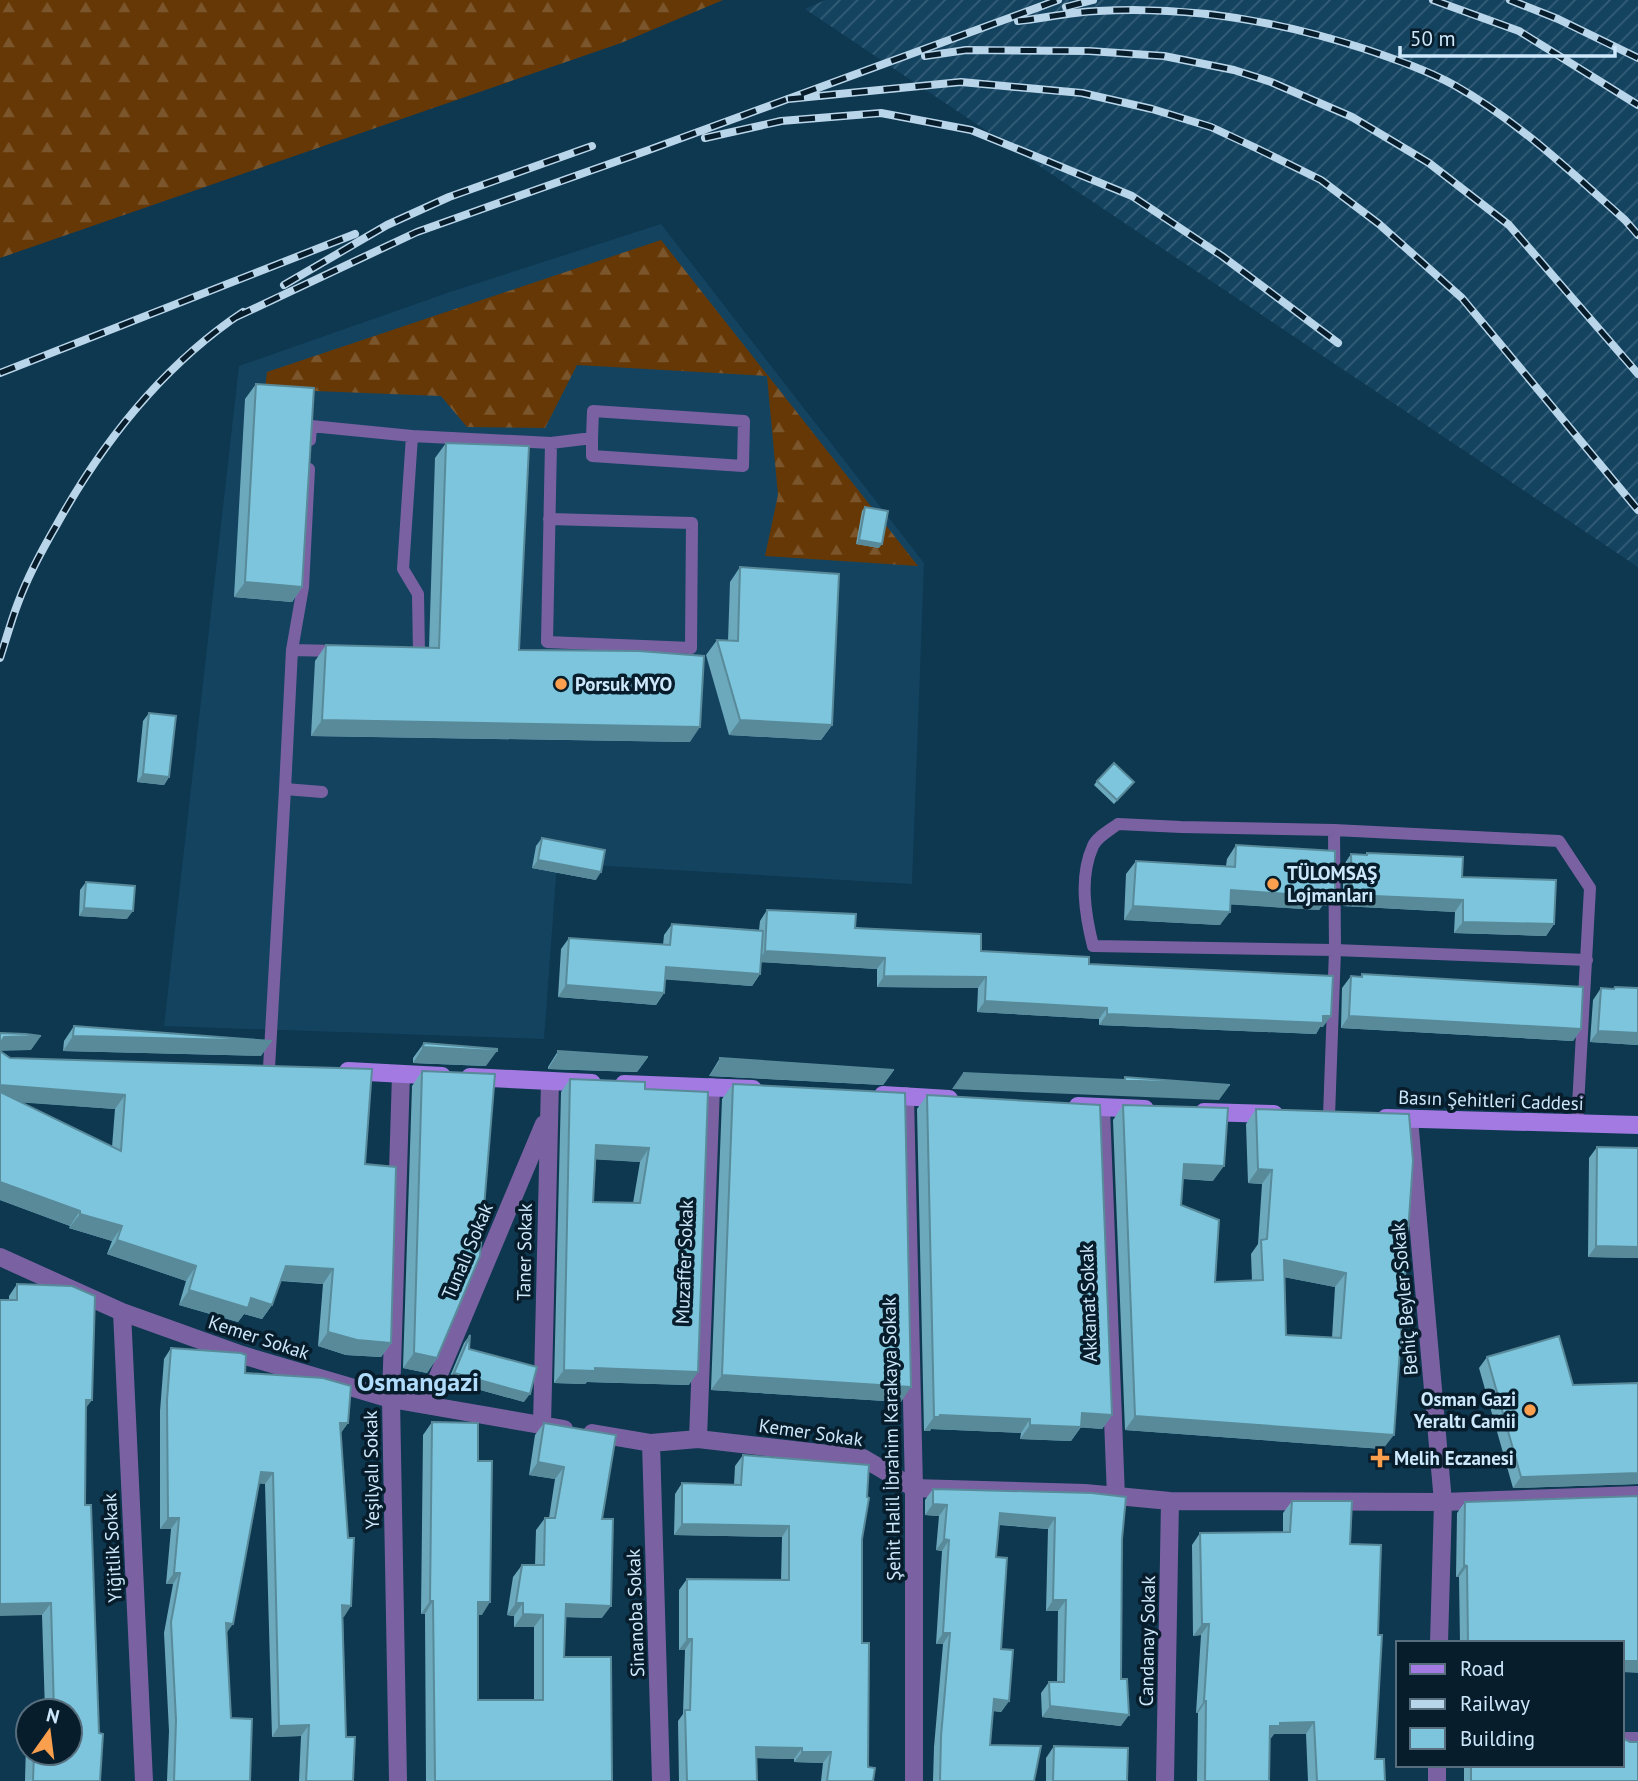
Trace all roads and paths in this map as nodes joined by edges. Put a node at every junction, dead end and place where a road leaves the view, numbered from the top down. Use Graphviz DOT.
graph roads {
  1 [pos="412,436"];
  2 [pos="592,438"];
  3 [pos="551,443"];
  4 [pos="549,519"];
  5 [pos="292,650"];
  6 [pos="356,652"];
  7 [pos="394,653"];
  8 [pos="285,789"];
  9 [pos="322,792"];
  10 [pos="1334,830"];
  11 [pos="1335,950"];
  12 [pos="1587,960"];
  13 [pos="269,1068"];
  14 [pos="335,1071"];
  15 [pos="401,1074"];
  16 [pos="550,1081"];
  17 [pos="711,1087"];
  18 [pos="766,1089"];
  19 [pos="863,1094"];
  20 [pos="905,1096"];
  21 [pos="971,1100"];
  22 [pos="1062,1105"];
  23 [pos="1101,1108"];
  24 [pos="548,1113"];
  25 [pos="1289,1115"];
  26 [pos="1329,1116"];
  27 [pos="1369,1117"];
  28 [pos="1409,1119"];
  29 [pos="1577,1124"];
  30 [pos="1638,1125"];
  31 [pos="0,1257"];
  32 [pos="122,1312"];
  33 [pos="391,1399"];
  34 [pos="426,1405"];
  35 [pos="542,1425"];
  36 [pos="698,1439"];
  37 [pos="651,1443"];
  38 [pos="914,1488"];
  39 [pos="1638,1495"];
  40 [pos="1116,1497"];
  41 [pos="1170,1501"];
  42 [pos="1443,1502"];
  43 [pos="1439,1641"];
  44 [pos="144,1781"];
  45 [pos="398,1781"];
  46 [pos="661,1781"];
  47 [pos="914,1781"];
  48 [pos="1166,1781"];
  1 -- 3 [label="lane"];
  1 -- 5 [label="lane"];
  1 -- 7 [label="lane"];
  2 -- 2 [label="lane"];
  2 -- 3 [label="lane"];
  3 -- 4 [label="lane"];
  4 -- 4 [label="lane"];
  5 -- 6 [label="lane"];
  5 -- 8 [label="lane"];
  8 -- 9 [label="lane"];
  8 -- 13 [label="lane"];
  10 -- 11 [label="lane"];
  10 -- 11 [label="lane"];
  10 -- 12 [label="lane"];
  11 -- 12 [label="lane"];
  11 -- 26 [label="lane"];
  12 -- 29 [label="lane"];
  14 -- 15 [label="main road"];
  15 -- 16 [label="main road"];
  15 -- 33 [label="street, Yeşilyalı Sokak"];
  16 -- 17 [label="main road"];
  16 -- 24 [label="street, Taner Sokak"];
  17 -- 18 [label="main road"];
  17 -- 36 [label="street, Muzaffer Sokak"];
  19 -- 20 [label="main road"];
  20 -- 21 [label="main road"];
  20 -- 38 [label="street, Şehit Halil İbrahim Karakaya Sokak"];
  22 -- 23 [label="main road"];
  23 -- 25 [label="main road"];
  23 -- 40 [label="street, Akkanat Sokak"];
  24 -- 34 [label="street, Tunalı Sokak"];
  24 -- 35 [label="street, Taner Sokak"];
  27 -- 28 [label="main road, Basın Şehitleri Caddesi"];
  28 -- 29 [label="main road, Basın Şehitleri Caddesi"];
  28 -- 42 [label="street, Behiç Beyler Sokak"];
  29 -- 30 [label="main road, Basın Şehitleri Caddesi"];
  31 -- 32 [label="street, Kemer Sokak"];
  32 -- 33 [label="street, Kemer Sokak"];
  32 -- 44 [label="street, Yiğitlik Sokak"];
  33 -- 34 [label="street, Kemer Sokak"];
  33 -- 45 [label="street, Yeşilyalı Sokak"];
  34 -- 35 [label="street, Kemer Sokak"];
  35 -- 37 [label="street, Kemer Sokak"];
  36 -- 37 [label="street, Kemer Sokak"];
  36 -- 38 [label="street, Kemer Sokak"];
  37 -- 46 [label="street, Sinanoba Sokak"];
  38 -- 40 [label="street, Kemer Sokak"];
  38 -- 47 [label="street, Şehit Halil İbrahim Karakaya Sokak"];
  39 -- 42 [label="street, Kemer Sokak"];
  40 -- 41 [label="street, Kemer Sokak"];
  41 -- 42 [label="street, Kemer Sokak"];
  41 -- 48 [label="street, Candanay Sokak"];
  42 -- 43 [label="street, Behiç Beyler Sokak"];
}
